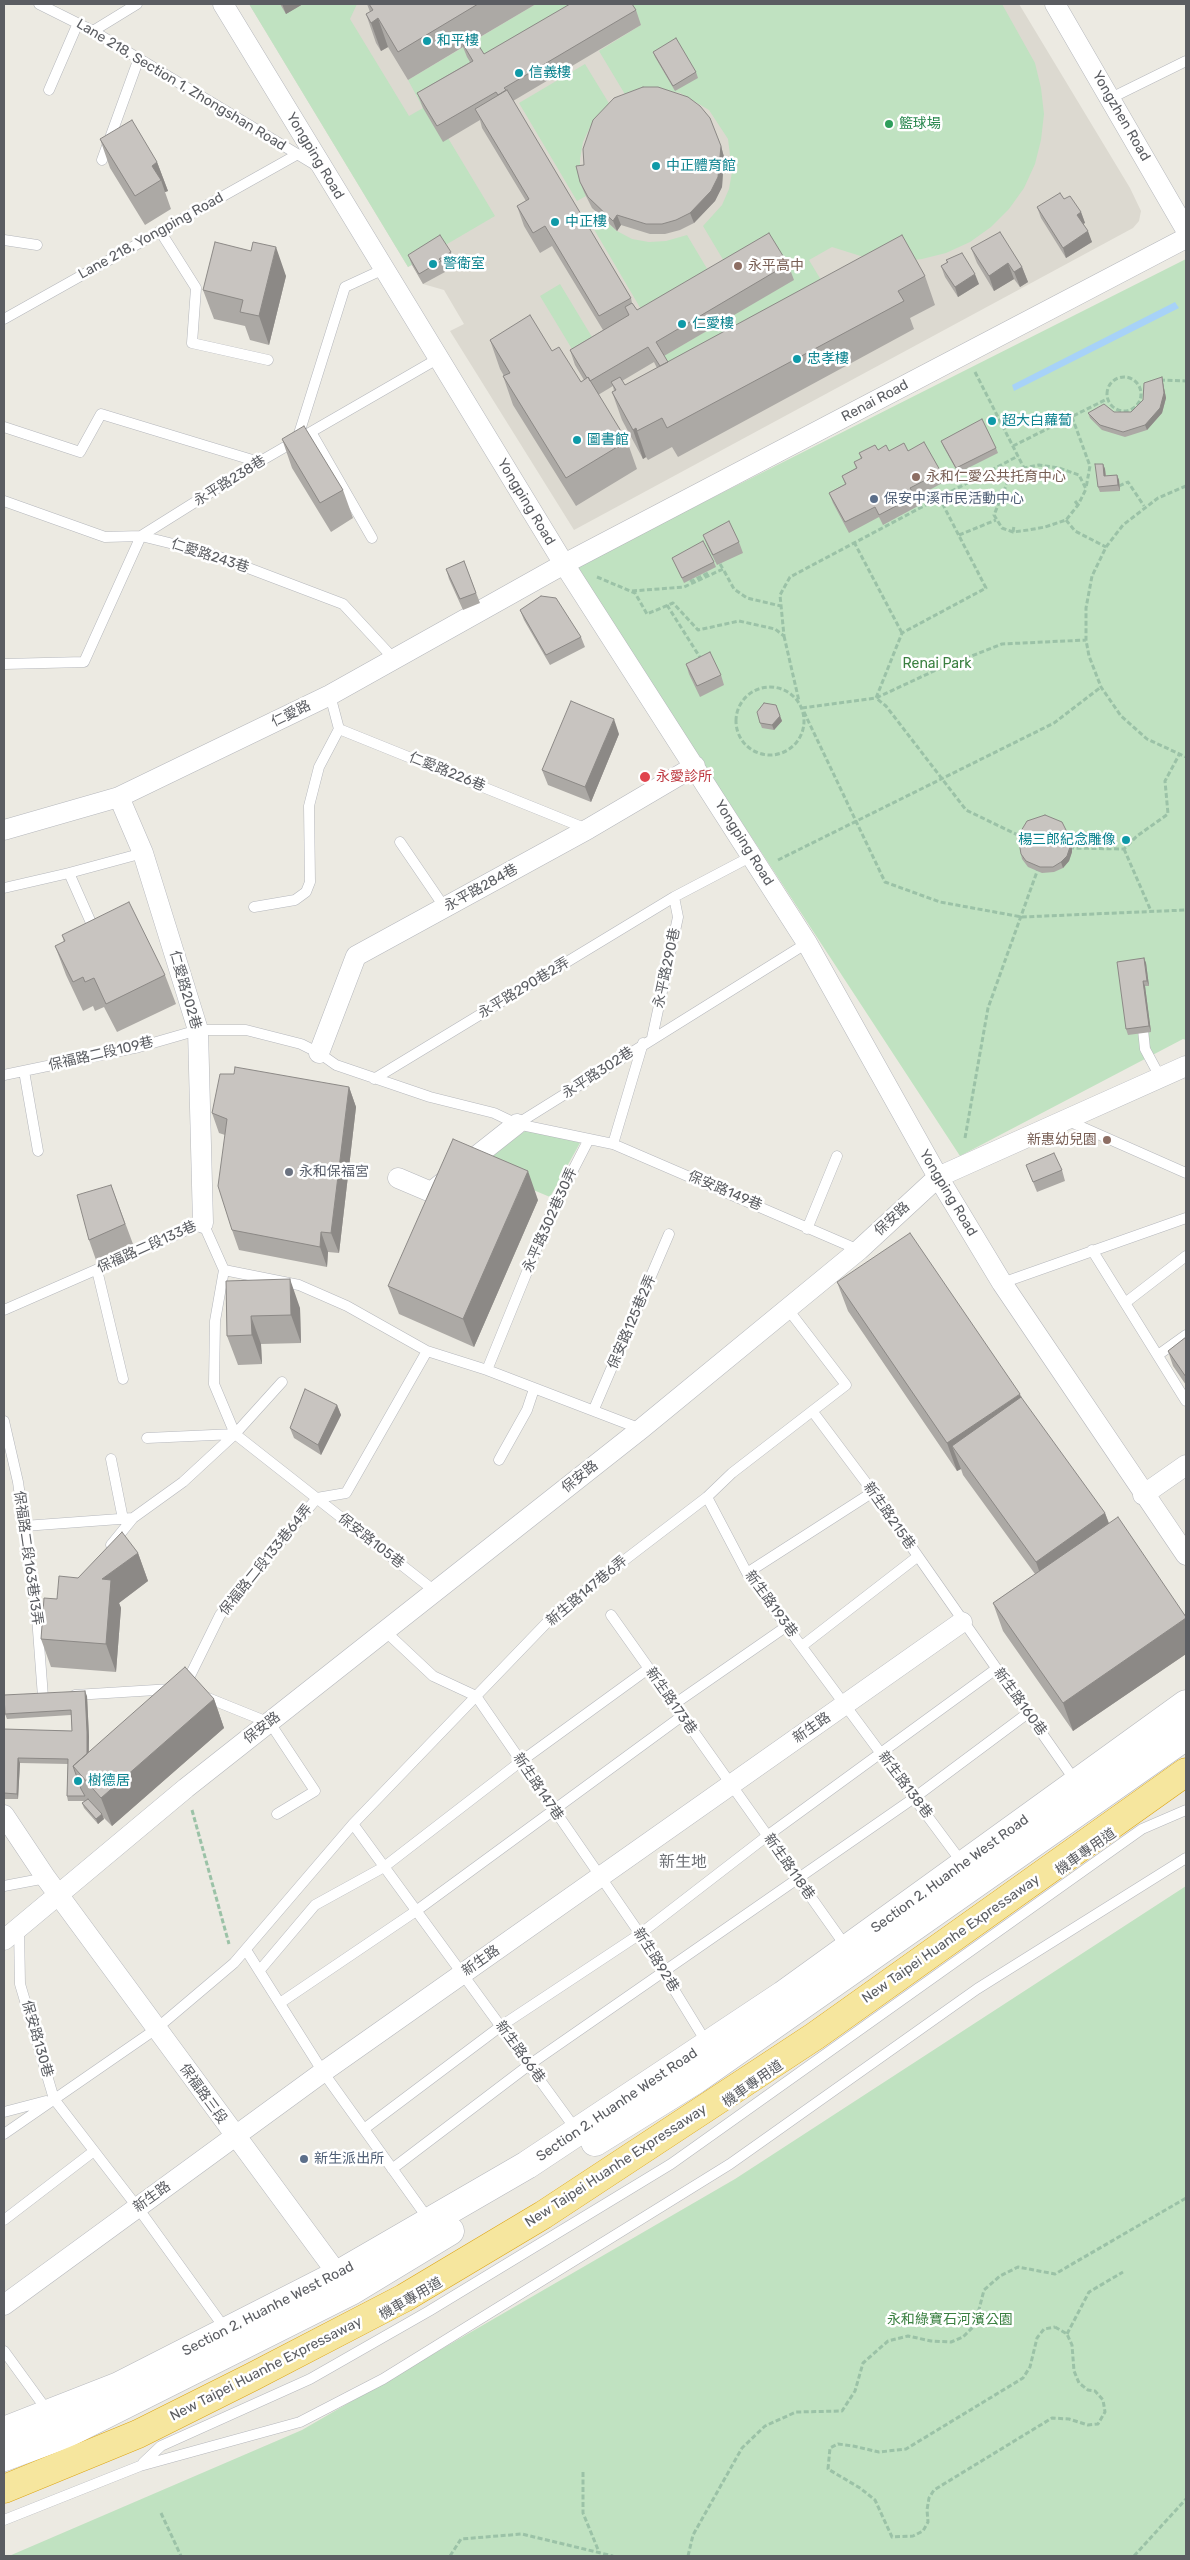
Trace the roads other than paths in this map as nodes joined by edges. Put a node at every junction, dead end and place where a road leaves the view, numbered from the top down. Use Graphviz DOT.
graph roads {
  1 [pos="39,4"];
  2 [pos="137,4"];
  3 [pos="223,4"];
  4 [pos="1055,4"];
  5 [pos="78,23"];
  6 [pos="93,31"];
  7 [pos="139,58"];
  8 [pos="1186,61"];
  9 [pos="50,90"];
  10 [pos="1111,98"];
  11 [pos="298,154"];
  12 [pos="102,160"];
  13 [pos="322,169"];
  14 [pos="1186,230"];
  15 [pos="160,231"];
  16 [pos="1186,238"];
  17 [pos="4,240"];
  18 [pos="37,245"];
  19 [pos="384,268"];
  20 [pos="4,319"];
  21 [pos="440,358"];
  22 [pos="268,360"];
  23 [pos="4,427"];
  24 [pos="311,432"];
  25 [pos="297,440"];
  26 [pos="259,462"];
  27 [pos="4,501"];
  28 [pos="141,536"];
  29 [pos="372,538"];
  30 [pos="564,564"];
  31 [pos="394,659"];
  32 [pos="4,664"];
  33 [pos="330,695"];
  34 [pos="339,729"];
  35 [pos="695,766"];
  36 [pos="119,797"];
  37 [pos="588,829"];
  38 [pos="4,830"];
  39 [pos="400,842"];
  40 [pos="143,853"];
  41 [pos="756,863"];
  42 [pos="69,873"];
  43 [pos="4,888"];
  44 [pos="674,896"];
  45 [pos="254,907"];
  46 [pos="445,908"];
  47 [pos="97,938"];
  48 [pos="807,943"];
  49 [pos="1141,1013"];
  50 [pos="198,1030"];
  51 [pos="648,1041"];
  52 [pos="319,1053"];
  53 [pos="1186,1066"];
  54 [pos="24,1071"];
  55 [pos="4,1075"];
  56 [pos="1160,1077"];
  57 [pos="374,1079"];
  58 [pos="1066,1120"];
  59 [pos="517,1124"];
  60 [pos="588,1139"];
  61 [pos="613,1144"];
  62 [pos="38,1151"];
  63 [pos="837,1156"];
  64 [pos="1186,1173"];
  65 [pos="938,1177"];
  66 [pos="398,1178"];
  67 [pos="1186,1218"];
  68 [pos="203,1223"];
  69 [pos="807,1229"];
  70 [pos="670,1234"];
  71 [pos="859,1250"];
  72 [pos="1092,1250"];
  73 [pos="1186,1256"];
  74 [pos="97,1270"];
  75 [pos="224,1270"];
  76 [pos="1002,1283"];
  77 [pos="1125,1304"];
  78 [pos="787,1308"];
  79 [pos="4,1310"];
  80 [pos="1186,1335"];
  81 [pos="427,1351"];
  82 [pos="1158,1356"];
  83 [pos="487,1370"];
  84 [pos="123,1380"];
  85 [pos="282,1382"];
  86 [pos="534,1389"];
  87 [pos="1186,1402"];
  88 [pos="594,1409"];
  89 [pos="813,1412"];
  90 [pos="4,1421"];
  91 [pos="640,1429"];
  92 [pos="235,1434"];
  93 [pos="147,1438"];
  94 [pos="111,1459"];
  95 [pos="499,1460"];
  96 [pos="1186,1465"];
  97 [pos="873,1492"];
  98 [pos="1143,1495"];
  99 [pos="707,1497"];
  100 [pos="316,1498"];
  101 [pos="128,1519"];
  102 [pos="24,1526"];
  103 [pos="1186,1555"];
  104 [pos="101,1557"];
  105 [pos="917,1557"];
  106 [pos="747,1573"];
  107 [pos="436,1592"];
  108 [pos="611,1615"];
  109 [pos="962,1622"];
  110 [pos="787,1626"];
  111 [pos="385,1631"];
  112 [pos="802,1646"];
  113 [pos="648,1669"];
  114 [pos="996,1670"];
  115 [pos="183,1688"];
  116 [pos="476,1696"];
  117 [pos="1186,1704"];
  118 [pos="673,1705"];
  119 [pos="845,1705"];
  120 [pos="1028,1713"];
  121 [pos="682,1716"];
  122 [pos="270,1723"];
  123 [pos="1186,1736"];
  124 [pos="882,1754"];
  125 [pos="520,1762"];
  126 [pos="1186,1772"];
  127 [pos="1186,1782"];
  128 [pos="1077,1783"];
  129 [pos="731,1786"];
  130 [pos="914,1798"];
  131 [pos="553,1810"];
  132 [pos="1186,1810"];
  133 [pos="277,1814"];
  134 [pos="4,1815"];
  135 [pos="353,1824"];
  136 [pos="767,1836"];
  137 [pos="1186,1858"];
  138 [pos="964,1864"];
  139 [pos="384,1867"];
  140 [pos="46,1878"];
  141 [pos="599,1878"];
  142 [pos="796,1878"];
  143 [pos="4,1886"];
  144 [pos="60,1894"];
  145 [pos="416,1911"];
  146 [pos="11,1934"];
  147 [pos="640,1934"];
  148 [pos="847,1949"];
  149 [pos="246,1950"];
  150 [pos="260,1970"];
  151 [pos="664,1972"];
  152 [pos="462,1974"];
  153 [pos="280,2003"];
  154 [pos="501,2026"];
  155 [pos="156,2029"];
  156 [pos="708,2045"];
  157 [pos="529,2065"];
  158 [pos="323,2072"];
  159 [pos="54,2099"];
  160 [pos="4,2112"];
  161 [pos="364,2130"];
  162 [pos="578,2131"];
  163 [pos="4,2134"];
  164 [pos="235,2137"];
  165 [pos="94,2151"];
  166 [pos="392,2169"];
  167 [pos="138,2208"];
  168 [pos="4,2220"];
  169 [pos="430,2221"];
  170 [pos="344,2283"];
  171 [pos="4,2305"];
  172 [pos="227,2331"];
  173 [pos="4,2351"];
  174 [pos="49,2414"];
  175 [pos="4,2431"];
  176 [pos="4,2457"];
  177 [pos="140,2466"];
  178 [pos="4,2489"];
  179 [pos="4,2496"];
  180 [pos="4,2520"];
  1 -- 5 [label="lane, Lane 218, Section 1, Zhongshan Road"];
  2 -- 6 [label="lane"];
  3 -- 13 [label="street, Yongping Road"];
  4 -- 10 [label="street, Yongzhen Road"];
  5 -- 6 [label="lane, Lane 218, Section 1, Zhongshan Road"];
  5 -- 9 [label="lane"];
  6 -- 7 [label="lane, Lane 218, Section 1, Zhongshan Road"];
  7 -- 11 [label="lane, Lane 218, Section 1, Zhongshan Road"];
  7 -- 12 [label="lane"];
  8 -- 10 [label="lane"];
  10 -- 14 [label="street, Yongzhen Road"];
  11 -- 13 [label="lane, Lane 218, Section 1, Zhongshan Road"];
  11 -- 15 [label="lane, Lane 218, Yongping Road"];
  13 -- 19 [label="street, Yongping Road"];
  15 -- 20 [label="lane, Lane 218, Yongping Road"];
  15 -- 22 [label="lane"];
  16 -- 30 [label="street, Renai Road"];
  17 -- 18 [label="lane"];
  19 -- 21 [label="street, Yongping Road"];
  19 -- 25 [label="lane"];
  21 -- 24 [label="lane, 永平路238巷"];
  21 -- 30 [label="street, Yongping Road"];
  23 -- 26 [label="lane"];
  24 -- 25 [label="lane, 永平路238巷"];
  24 -- 29 [label="lane"];
  25 -- 26 [label="lane, 永平路238巷"];
  26 -- 28 [label="lane, 永平路238巷"];
  27 -- 28 [label="lane, 仁愛路243巷"];
  28 -- 31 [label="lane, 仁愛路243巷"];
  28 -- 32 [label="lane"];
  30 -- 31 [label="street, 仁愛路"];
  30 -- 35 [label="street, Yongping Road"];
  31 -- 33 [label="street, 仁愛路"];
  33 -- 34 [label="lane"];
  33 -- 36 [label="street, 仁愛路"];
  34 -- 37 [label="lane, 仁愛路226巷"];
  34 -- 45 [label="lane"];
  35 -- 37 [label="street, 永平路284巷"];
  35 -- 41 [label="street, Yongping Road"];
  36 -- 38 [label="street, 仁愛路"];
  36 -- 40 [label="street, 仁愛路202巷"];
  37 -- 46 [label="street, 永平路284巷"];
  39 -- 46 [label="lane"];
  40 -- 42 [label="lane"];
  40 -- 50 [label="street, 仁愛路202巷"];
  41 -- 44 [label="lane"];
  41 -- 48 [label="street, Yongping Road"];
  42 -- 43 [label="lane"];
  42 -- 47 [label="lane"];
  44 -- 51 [label="lane, 永平路290巷"];
  44 -- 57 [label="lane, 永平路290巷2弄"];
  46 -- 52 [label="street, 永平路284巷"];
  48 -- 51 [label="lane, 永平路302巷"];
  48 -- 65 [label="street, Yongping Road"];
  49 -- 56 [label="lane"];
  50 -- 52 [label="lane"];
  50 -- 54 [label="lane, 保福路二段109巷"];
  50 -- 68 [label="street, 仁愛路202巷"];
  51 -- 59 [label="lane, 永平路302巷"];
  51 -- 61 [label="lane, 永平路290巷"];
  52 -- 57 [label="lane"];
  53 -- 56 [label="street, 保安路"];
  54 -- 55 [label="lane, 保福路二段109巷"];
  54 -- 62 [label="lane"];
  56 -- 58 [label="street, 保安路"];
  57 -- 59 [label="lane"];
  58 -- 64 [label="lane"];
  58 -- 65 [label="street, 保安路"];
  59 -- 60 [label="lane"];
  59 -- 66 [label="street"];
  60 -- 61 [label="lane, 保安路149巷"];
  60 -- 83 [label="lane, 永平路302巷30弄"];
  61 -- 69 [label="lane, 保安路149巷"];
  63 -- 69 [label="lane"];
  65 -- 71 [label="street, 保安路"];
  65 -- 76 [label="street, Yongping Road"];
  67 -- 72 [label="lane"];
  68 -- 74 [label="lane, 保福路二段133巷"];
  68 -- 75 [label="lane, 保福路二段133巷"];
  69 -- 71 [label="lane, 保安路149巷"];
  70 -- 88 [label="lane, 保安路125巷2弄"];
  71 -- 78 [label="street, 保安路"];
  72 -- 76 [label="lane"];
  72 -- 77 [label="lane"];
  73 -- 77 [label="lane"];
  74 -- 79 [label="lane, 保福路二段133巷"];
  74 -- 84 [label="lane"];
  75 -- 81 [label="lane"];
  75 -- 92 [label="lane"];
  76 -- 98 [label="street, Yongping Road"];
  77 -- 82 [label="lane"];
  78 -- 89 [label="lane, 新生路147巷6弄"];
  78 -- 91 [label="street, 保安路"];
  80 -- 82 [label="lane"];
  81 -- 83 [label="lane"];
  81 -- 100 [label="lane, 保福路二段133巷64弄"];
  82 -- 87 [label="lane"];
  83 -- 86 [label="lane"];
  85 -- 92 [label="lane"];
  86 -- 88 [label="lane"];
  86 -- 95 [label="lane"];
  88 -- 91 [label="lane"];
  89 -- 97 [label="lane, 新生路215巷"];
  89 -- 99 [label="lane, 新生路147巷6弄"];
  90 -- 102 [label="lane, 保福路二段163巷13弄"];
  91 -- 107 [label="street, 保安路"];
  92 -- 93 [label="lane"];
  92 -- 100 [label="lane, 保安路105巷"];
  92 -- 101 [label="lane"];
  94 -- 101 [label="lane"];
  96 -- 98 [label="street"];
  97 -- 105 [label="lane, 新生路215巷"];
  97 -- 106 [label="lane"];
  98 -- 103 [label="street, Yongping Road"];
  99 -- 106 [label="lane, 新生路193巷"];
  99 -- 116 [label="lane, 新生路147巷6弄"];
  100 -- 107 [label="lane, 保安路105巷"];
  100 -- 115 [label="lane, 保福路二段133巷64弄"];
  101 -- 102 [label="lane"];
  101 -- 104 [label="lane"];
  102 -- 115 [label="lane, 保福路二段163巷13弄"];
  105 -- 109 [label="lane, 新生路215巷"];
  105 -- 112 [label="lane"];
  106 -- 110 [label="lane, 新生路193巷"];
  107 -- 111 [label="street, 保安路"];
  108 -- 113 [label="lane, 新生路173巷"];
  109 -- 114 [label="lane, 新生路160巷"];
  109 -- 119 [label="street, 新生路"];
  110 -- 112 [label="lane, 新生路193巷"];
  110 -- 118 [label="lane"];
  111 -- 116 [label="lane"];
  111 -- 122 [label="street, 保安路"];
  112 -- 119 [label="lane, 新生路193巷"];
  113 -- 118 [label="lane, 新生路173巷"];
  113 -- 125 [label="lane"];
  114 -- 120 [label="lane, 新生路160巷"];
  114 -- 124 [label="lane"];
  115 -- 122 [label="lane"];
  116 -- 125 [label="lane, 新生路147巷"];
  116 -- 135 [label="lane, 新生路147巷6弄"];
  117 -- 128 [label="main road, Section 2, Huanhe West Road"];
  118 -- 121 [label="lane, 新生路173巷"];
  119 -- 124 [label="lane, 新生路138巷"];
  119 -- 129 [label="street, 新生路"];
  120 -- 128 [label="lane, 新生路160巷"];
  120 -- 130 [label="lane"];
  121 -- 129 [label="lane, 新生路173巷"];
  121 -- 131 [label="lane"];
  122 -- 133 [label="lane"];
  122 -- 144 [label="street, 保安路"];
  123 -- 170 [label="main road, Section 2, Huanhe West Road"];
  124 -- 130 [label="lane, 新生路138巷"];
  124 -- 136 [label="lane"];
  125 -- 131 [label="lane, 新生路147巷"];
  125 -- 139 [label="lane"];
  126 -- 178 [label="highway, New Taipei Huanhe Expressaway"];
  127 -- 179 [label="lane, 機車專用道"];
  128 -- 138 [label="main road, Section 2, Huanhe West Road"];
  129 -- 136 [label="lane, 新生路118巷"];
  129 -- 141 [label="street, 新生路"];
  130 -- 138 [label="lane, 新生路138巷"];
  130 -- 142 [label="lane"];
  131 -- 141 [label="lane, 新生路147巷"];
  131 -- 145 [label="lane"];
  132 -- 177 [label="lane"];
  134 -- 140 [label="street, 保福路三段"];
  135 -- 139 [label="lane, 新生路66巷"];
  135 -- 149 [label="lane, 新生路147巷6弄"];
  136 -- 142 [label="lane, 新生路118巷"];
  136 -- 147 [label="lane"];
  137 -- 177 [label="lane"];
  138 -- 148 [label="main road, Section 2, Huanhe West Road"];
  139 -- 145 [label="lane, 新生路66巷"];
  139 -- 150 [label="lane"];
  140 -- 143 [label="lane"];
  140 -- 144 [label="street, 保福路三段"];
  141 -- 147 [label="lane, 新生路92巷"];
  141 -- 152 [label="street, 新生路"];
  142 -- 148 [label="lane, 新生路118巷"];
  142 -- 151 [label="lane"];
  144 -- 146 [label="street, 保安路"];
  144 -- 155 [label="street, 保福路三段"];
  145 -- 152 [label="lane, 新生路66巷"];
  145 -- 153 [label="lane"];
  146 -- 159 [label="lane, 保安路130巷"];
  147 -- 151 [label="lane, 新生路92巷"];
  147 -- 154 [label="lane"];
  148 -- 156 [label="main road, Section 2, Huanhe West Road"];
  149 -- 150 [label="lane"];
  149 -- 155 [label="lane, 新生路147巷6弄"];
  150 -- 153 [label="lane"];
  151 -- 156 [label="lane, 新生路92巷"];
  151 -- 157 [label="lane"];
  152 -- 154 [label="lane, 新生路66巷"];
  152 -- 158 [label="street, 新生路"];
  153 -- 158 [label="lane"];
  154 -- 157 [label="lane, 新生路66巷"];
  154 -- 161 [label="lane"];
  155 -- 159 [label="lane, 新生路147巷6弄"];
  155 -- 164 [label="street, 保福路三段"];
  156 -- 162 [label="main road, Section 2, Huanhe West Road"];
  157 -- 162 [label="lane, 新生路66巷"];
  157 -- 166 [label="lane"];
  158 -- 161 [label="lane"];
  158 -- 164 [label="street, 新生路"];
  159 -- 160 [label="lane"];
  159 -- 163 [label="lane, 新生路147巷6弄"];
  159 -- 165 [label="lane"];
  161 -- 166 [label="lane"];
  162 -- 169 [label="main road, Section 2, Huanhe West Road"];
  164 -- 167 [label="street, 新生路"];
  164 -- 170 [label="street, 保福路三段"];
  165 -- 167 [label="lane"];
  165 -- 168 [label="lane"];
  166 -- 169 [label="lane"];
  167 -- 171 [label="street, 新生路"];
  167 -- 172 [label="lane"];
  169 -- 170 [label="main road, Section 2, Huanhe West Road"];
  170 -- 172 [label="main road, Section 2, Huanhe West Road"];
  170 -- 176 [label="main road, Section 2, Huanhe West Road"];
  172 -- 174 [label="main road, Section 2, Huanhe West Road"];
  173 -- 174 [label="lane"];
  174 -- 175 [label="main road, Section 2, Huanhe West Road"];
  177 -- 180 [label="lane"];
}
